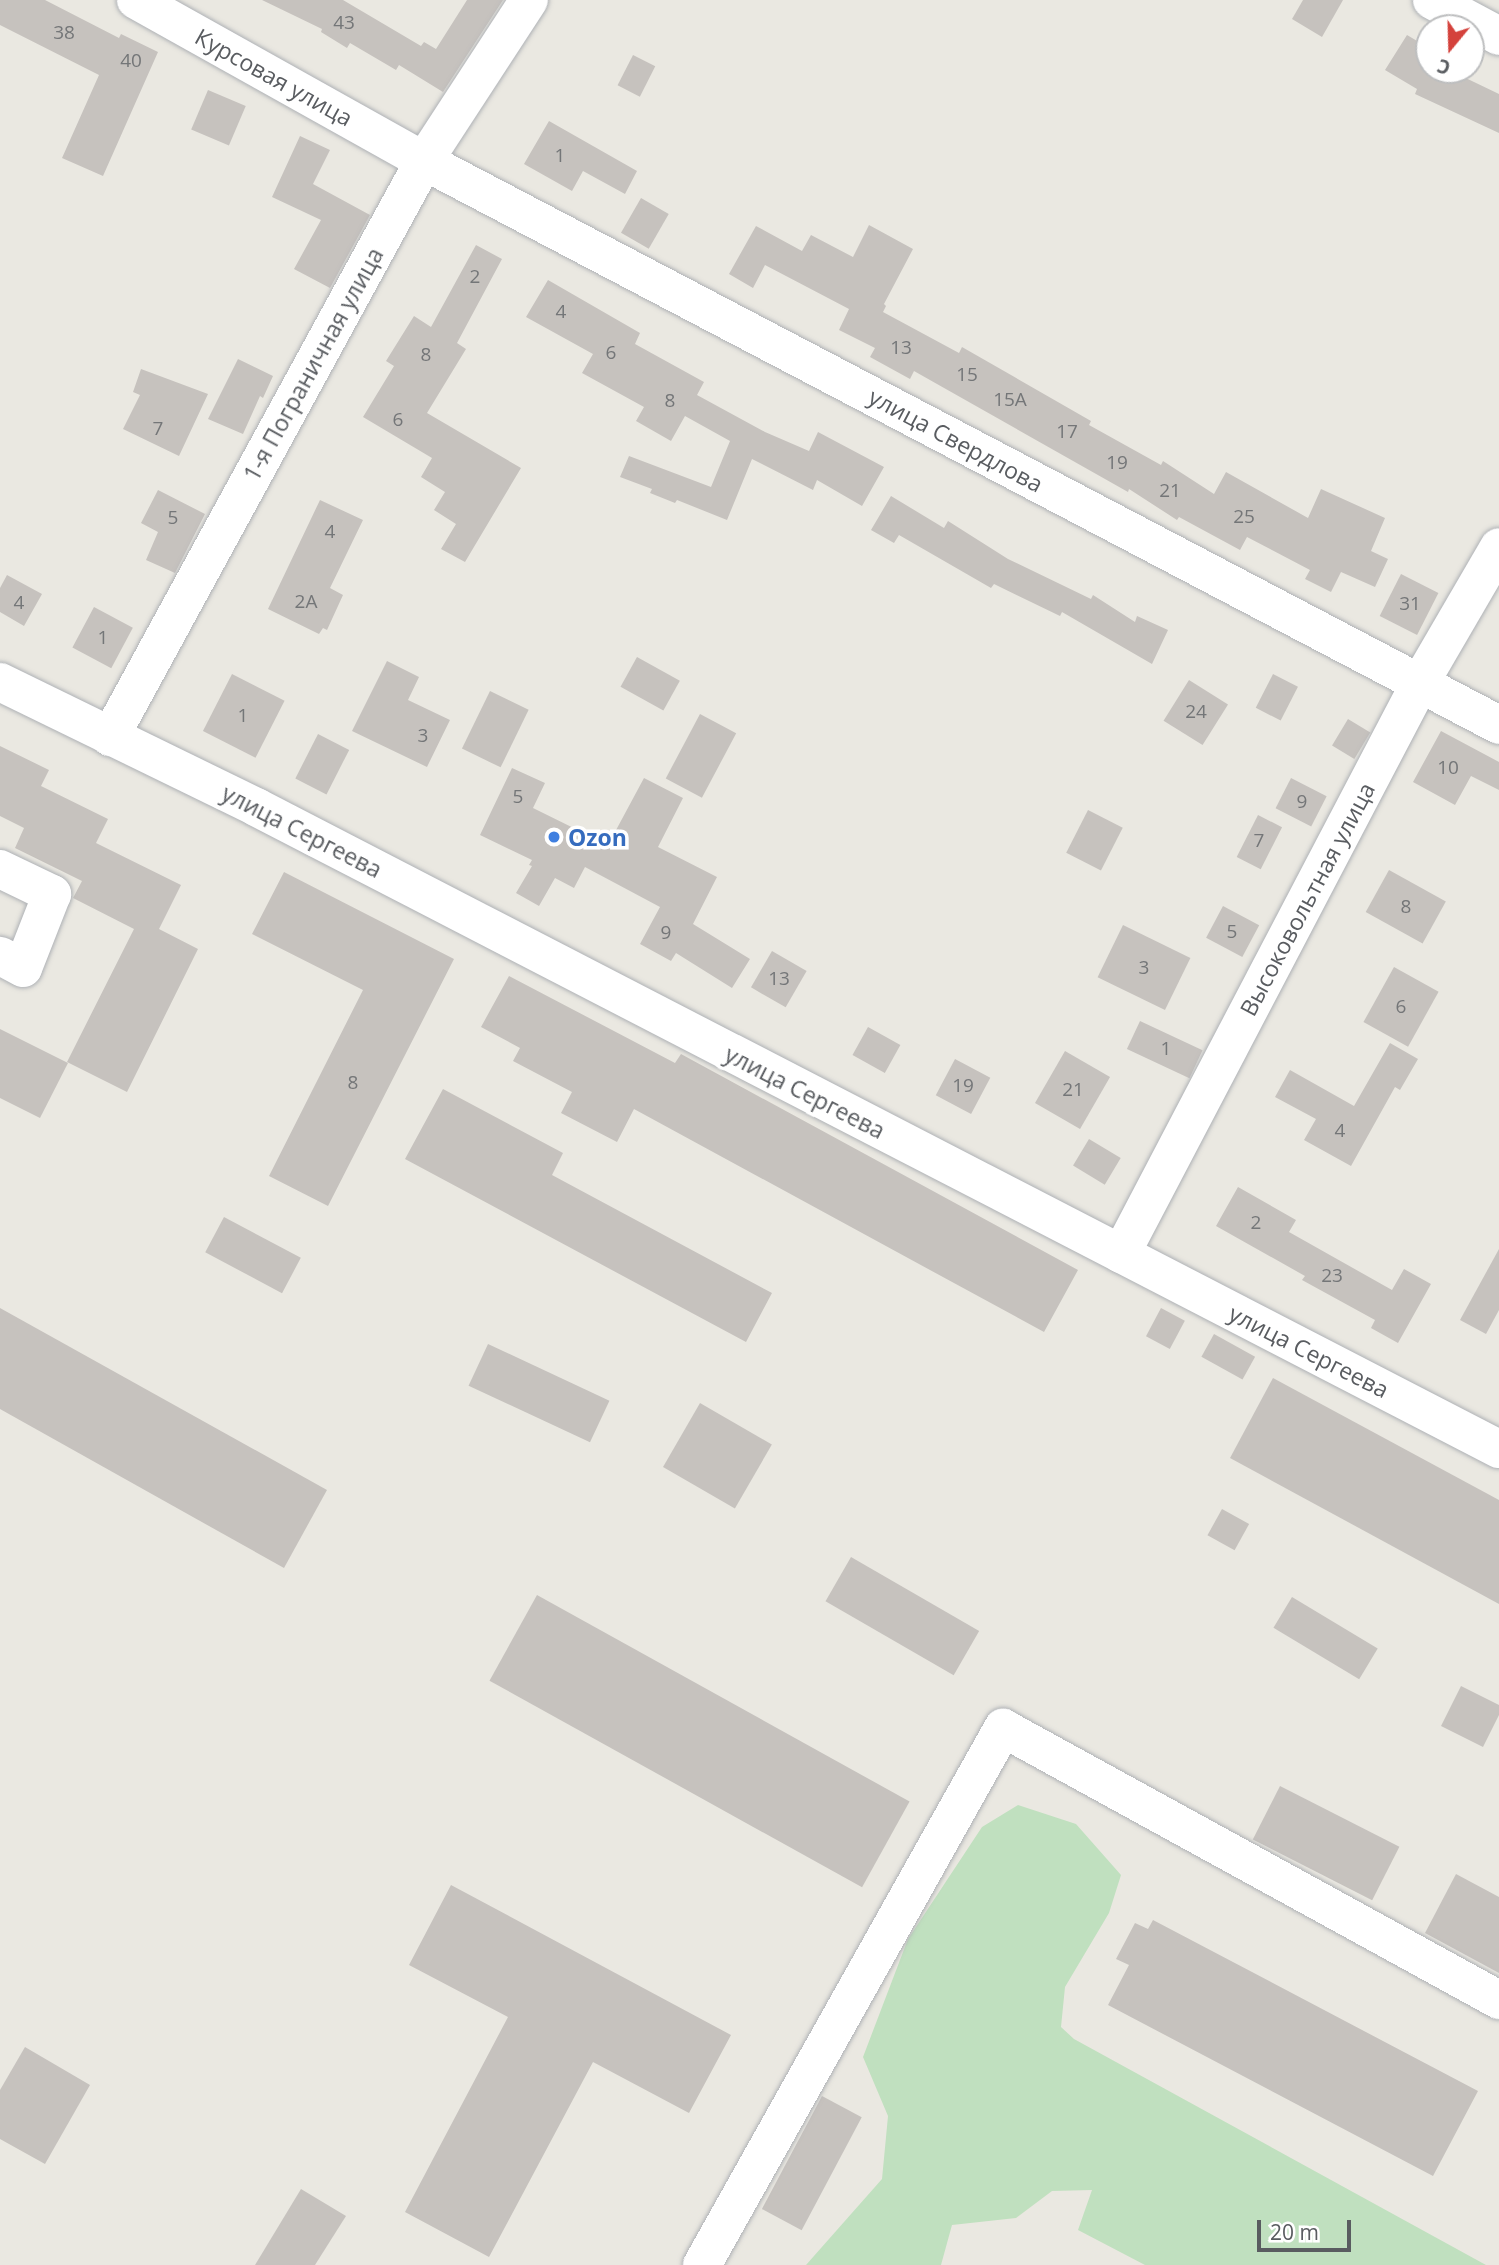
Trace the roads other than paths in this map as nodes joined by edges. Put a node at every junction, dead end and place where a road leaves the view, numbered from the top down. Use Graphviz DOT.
graph roads {
  1 [pos="136,0"];
  2 [pos="529,0"];
  3 [pos="1432,0"];
  4 [pos="1499,36"];
  5 [pos="418,158"];
  6 [pos="1499,547"];
  7 [pos="0,682"];
  8 [pos="1420,683"];
  9 [pos="1499,725"];
  10 [pos="110,737"];
  11 [pos="0,869"];
  12 [pos="0,956"];
  13 [pos="1121,1254"];
  14 [pos="1499,1449"];
  15 [pos="1499,2000"];
  16 [pos="702,2265"];
  1 -- 5 [label="street, Курсовая улица"];
  2 -- 5 [label="street, 1-я Пограничная улица"];
  3 -- 4 [label="street"];
  5 -- 8 [label="street, улица Свердлова"];
  5 -- 10 [label="street, 1-я Пограничная улица"];
  6 -- 8 [label="street, Высоковольтная улица"];
  7 -- 10 [label="street, улица Сергеева"];
  8 -- 9 [label="street, улица Свердлова"];
  8 -- 13 [label="street, Высоковольтная улица"];
  10 -- 13 [label="street, улица Сергеева"];
  11 -- 12 [label="street"];
  13 -- 14 [label="street, улица Сергеева"];
  15 -- 16 [label="street"];
}
